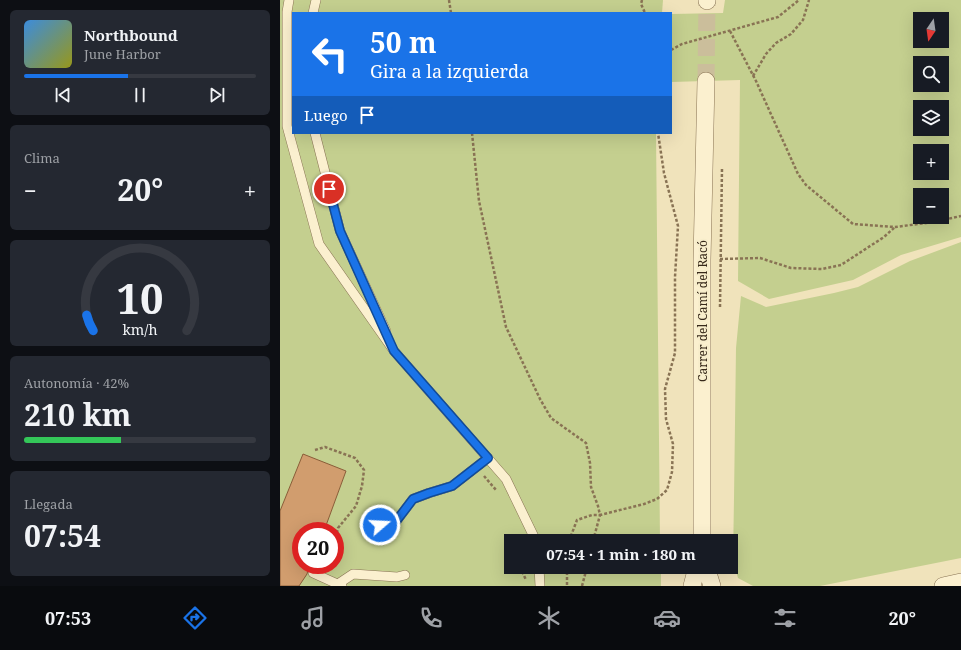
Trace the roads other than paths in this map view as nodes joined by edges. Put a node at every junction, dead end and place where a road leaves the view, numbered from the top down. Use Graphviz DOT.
graph roads {
  1 [pos="289,0"];
  2 [pos="316,0"];
  3 [pos="313,12"];
  4 [pos="706,81"];
  5 [pos="315,134"];
  6 [pos="394,351"];
  7 [pos="488,458"];
  8 [pos="365,527"];
  9 [pos="533,534"];
  10 [pos="702,534"];
  11 [pos="315,574"];
  12 [pos="539,574"];
  13 [pos="695,574"];
  14 [pos="708,574"];
  15 [pos="405,575"];
  16 [pos="961,582"];
  17 [pos="340,585"];
  18 [pos="540,586"];
  19 [pos="692,586"];
  20 [pos="712,586"];
  21 [pos="943,586"];
  1 -- 6 [label="lane"];
  2 -- 3 [label="lane"];
  4 -- 10 [label="street, Carrer del Camí del Racó"];
  5 -- 6 [label="lane"];
  6 -- 7 [label="lane"];
  7 -- 8 [label="lane"];
  7 -- 9 [label="lane"];
  11 -- 17 [label="lane"];
  12 -- 18 [label="lane"];
  13 -- 19 [label="street"];
  14 -- 20 [label="street"];
  15 -- 17 [label="lane"];
  16 -- 21 [label="street"];
}
